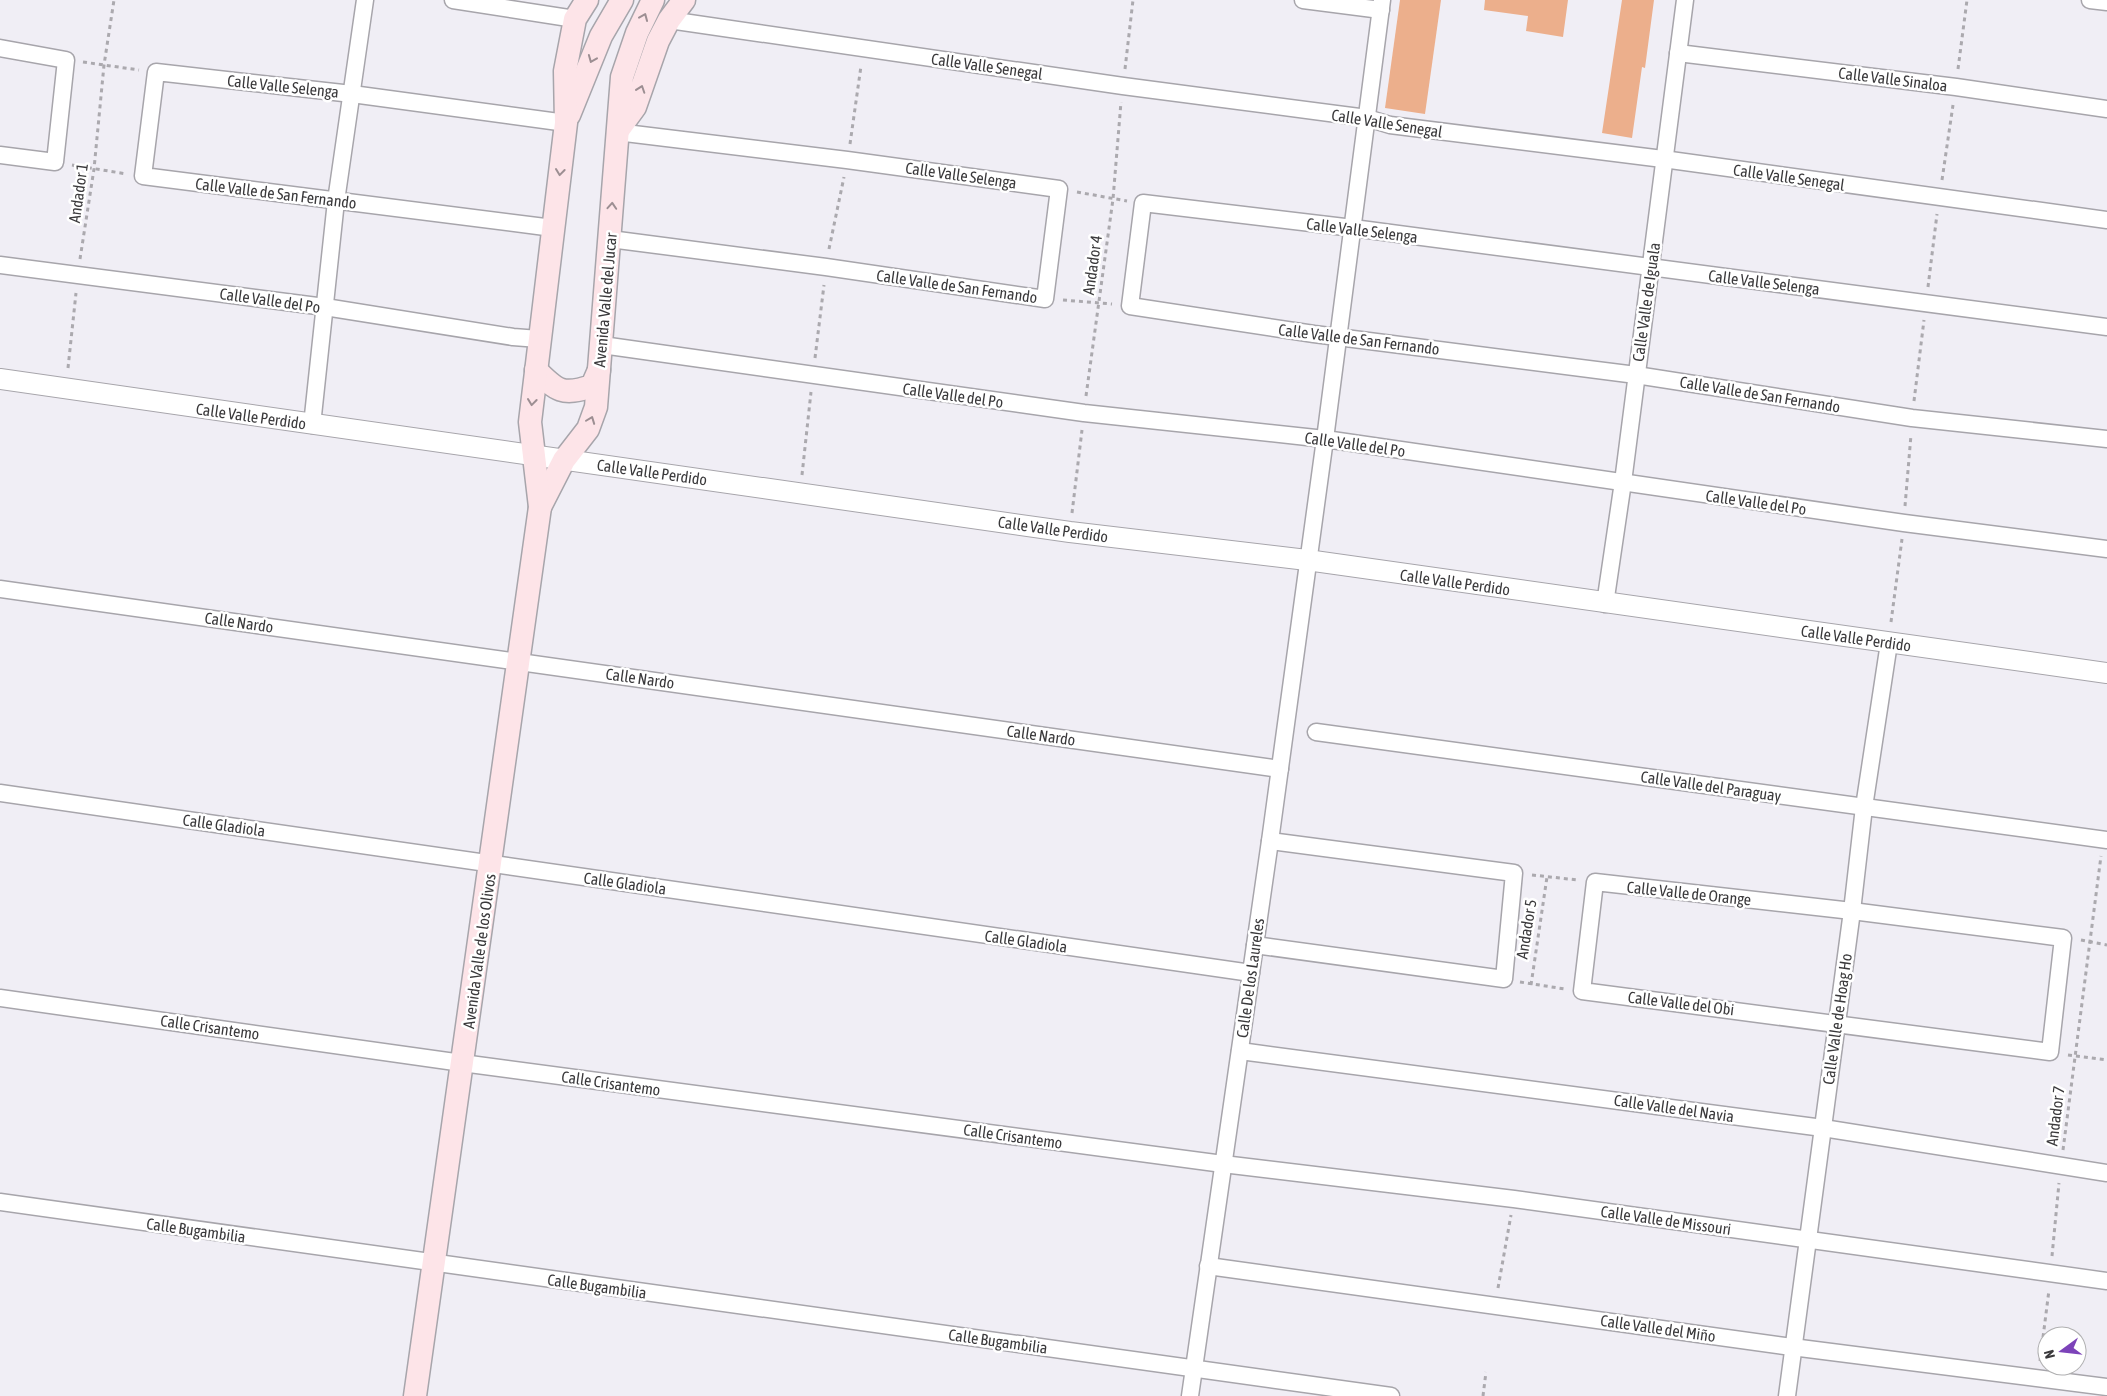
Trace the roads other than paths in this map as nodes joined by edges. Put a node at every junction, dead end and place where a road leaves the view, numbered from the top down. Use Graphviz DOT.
graph roads {
  1 [pos="365,0"];
  2 [pos="453,0"];
  3 [pos="587,0"];
  4 [pos="622,0"];
  5 [pos="653,0"];
  6 [pos="684,0"];
  7 [pos="1303,0"];
  8 [pos="1685,0"];
  9 [pos="2090,0"];
  10 [pos="2107,2"];
  11 [pos="1382,5"];
  12 [pos="575,19"];
  13 [pos="669,20"];
  14 [pos="0,48"];
  15 [pos="1678,53"];
  16 [pos="352,94"];
  17 [pos="2107,109"];
  18 [pos="1367,118"];
  19 [pos="566,123"];
  20 [pos="617,132"];
  21 [pos="0,155"];
  22 [pos="1663,159"];
  23 [pos="143,176"];
  24 [pos="336,201"];
  25 [pos="2107,220"];
  26 [pos="553,228"];
  27 [pos="1353,228"];
  28 [pos="610,239"];
  29 [pos="0,265"];
  30 [pos="1651,267"];
  31 [pos="1045,298"];
  32 [pos="1130,306"];
  33 [pos="325,307"];
  34 [pos="2107,327"];
  35 [pos="1338,336"];
  36 [pos="539,339"];
  37 [pos="602,345"];
  38 [pos="536,370"];
  39 [pos="599,370"];
  40 [pos="1636,375"];
  41 [pos="0,379"];
  42 [pos="312,425"];
  43 [pos="1326,439"];
  44 [pos="2107,439"];
  45 [pos="535,456"];
  46 [pos="564,460"];
  47 [pos="1623,482"];
  48 [pos="540,507"];
  49 [pos="2107,549"];
  50 [pos="1307,560"];
  51 [pos="0,589"];
  52 [pos="1605,604"];
  53 [pos="1889,643"];
  54 [pos="520,661"];
  55 [pos="2107,673"];
  56 [pos="1316,732"];
  57 [pos="1280,769"];
  58 [pos="0,793"];
  59 [pos="1864,807"];
  60 [pos="2105,839"];
  61 [pos="1270,841"];
  62 [pos="492,863"];
  63 [pos="1852,911"];
  64 [pos="1255,945"];
  65 [pos="1251,973"];
  66 [pos="1582,991"];
  67 [pos="0,998"];
  68 [pos="1836,1023"];
  69 [pos="1240,1051"];
  70 [pos="2050,1052"];
  71 [pos="462,1063"];
  72 [pos="1823,1128"];
  73 [pos="1223,1164"];
  74 [pos="2107,1173"];
  75 [pos="0,1202"];
  76 [pos="1807,1239"];
  77 [pos="433,1263"];
  78 [pos="1208,1266"];
  79 [pos="2107,1280"];
  80 [pos="1792,1347"];
  81 [pos="1194,1368"];
  82 [pos="2107,1387"];
  83 [pos="415,1396"];
  84 [pos="1190,1396"];
  85 [pos="1391,1396"];
  86 [pos="1786,1396"];
  1 -- 16 [label="street"];
  2 -- 12 [label="street"];
  3 -- 12 [label="main road"];
  4 -- 19 [label="main road, one-way"];
  20 -- 5 [label="main road, Avenida Valle del Jucar, one-way"];
  6 -- 13 [label="main road"];
  7 -- 11 [label="street"];
  8 -- 15 [label="street, Calle Valle de Iguala"];
  9 -- 10 [label="street"];
  11 -- 18 [label="street, Calle De los Laureles"];
  12 -- 19 [label="main road"];
  13 -- 18 [label="street, Calle Valle Senegal"];
  20 -- 13 [label="main road, one-way"];
  14 -- 21 [label="street"];
  15 -- 17 [label="street, Calle Valle Sinaloa"];
  15 -- 22 [label="street, Calle Valle de Iguala"];
  16 -- 19 [label="street, Calle Valle Selenga"];
  16 -- 23 [label="street, Calle Valle Selenga"];
  16 -- 24 [label="street"];
  18 -- 22 [label="street, Calle Valle Senegal"];
  18 -- 27 [label="street, Calle De los Laureles"];
  19 -- 26 [label="main road, one-way"];
  28 -- 20 [label="main road, Avenida Valle del Jucar, one-way"];
  20 -- 31 [label="street, Calle Valle Selenga"];
  22 -- 25 [label="street, Calle Valle Senegal"];
  22 -- 30 [label="street, Calle Valle de Iguala"];
  23 -- 24 [label="street, Calle Valle de San Fernando"];
  24 -- 26 [label="street, Calle Valle de San Fernando"];
  24 -- 33 [label="street"];
  26 -- 36 [label="main road"];
  27 -- 30 [label="street, Calle Valle Selenga"];
  27 -- 32 [label="street, Calle Valle Selenga"];
  27 -- 35 [label="street, Calle De los Laureles"];
  28 -- 31 [label="street, Calle Valle de San Fernando"];
  28 -- 37 [label="main road, Avenida Valle del Jucar"];
  29 -- 33 [label="street, Calle Valle del Po"];
  30 -- 34 [label="street, Calle Valle Selenga"];
  30 -- 40 [label="street, Calle Valle de Iguala"];
  32 -- 35 [label="street, Calle Valle de San Fernando"];
  33 -- 36 [label="street, Calle Valle del Po"];
  33 -- 42 [label="street"];
  35 -- 40 [label="street, Calle Valle de San Fernando"];
  35 -- 43 [label="street, Calle De los Laureles"];
  36 -- 38 [label="main road"];
  37 -- 39 [label="main road, Avenida Valle del Jucar"];
  37 -- 43 [label="street, Calle Valle del Po"];
  38 -- 39 [label="main road"];
  38 -- 45 [label="main road, one-way"];
  46 -- 39 [label="main road, Avenida Valle del Jucar, one-way"];
  40 -- 44 [label="street, Calle Valle de San Fernando"];
  40 -- 47 [label="street, Calle Valle de Iguala"];
  41 -- 42 [label="street, Calle Valle Perdido"];
  42 -- 45 [label="street, Calle Valle Perdido"];
  43 -- 47 [label="street, Calle Valle del Po"];
  43 -- 50 [label="street, Calle De los Laureles"];
  45 -- 46 [label="street, Calle Valle Perdido"];
  45 -- 48 [label="main road, Avenida Valle de los Olivos"];
  46 -- 48 [label="main road, Avenida Valle de los Olivos"];
  46 -- 50 [label="street, Calle Valle Perdido"];
  47 -- 49 [label="street, Calle Valle del Po"];
  47 -- 52 [label="street, Calle Valle de Iguala"];
  48 -- 54 [label="main road, Avenida Valle de los Olivos"];
  50 -- 52 [label="street, Calle Valle Perdido"];
  50 -- 57 [label="street, Calle De los Laureles"];
  51 -- 54 [label="street, Calle Nardo"];
  52 -- 53 [label="street, Calle Valle Perdido"];
  53 -- 55 [label="street, Calle Valle Perdido"];
  53 -- 59 [label="street, Calle Valle de Hoag Ho"];
  54 -- 57 [label="street, Calle Nardo"];
  54 -- 62 [label="main road, Avenida Valle de los Olivos"];
  56 -- 59 [label="street, Calle Valle del Paraguay"];
  57 -- 61 [label="street, Calle De los Laureles"];
  58 -- 62 [label="street, Calle Gladiola"];
  59 -- 60 [label="street, Calle Valle del Paraguay"];
  59 -- 63 [label="street, Calle Valle de Hoag Ho"];
  61 -- 64 [label="street, Calle De los Laureles"];
  61 -- 64 [label="street"];
  62 -- 65 [label="street, Calle Gladiola"];
  62 -- 71 [label="main road, Avenida Valle de los Olivos"];
  63 -- 66 [label="street, Calle Valle de Orange"];
  63 -- 68 [label="street, Calle Valle de Hoag Ho"];
  63 -- 70 [label="street, Calle Valle de Orange"];
  64 -- 65 [label="street, Calle De los Laureles"];
  65 -- 69 [label="street, Calle De los Laureles"];
  66 -- 68 [label="street, Calle Valle del Obi"];
  67 -- 71 [label="street, Calle Crisantemo"];
  68 -- 70 [label="street, Calle Valle del Obi"];
  68 -- 72 [label="street, Calle Valle de Hoag Ho"];
  69 -- 72 [label="street, Calle Valle del Navia"];
  69 -- 73 [label="street, Calle De los Laureles"];
  71 -- 73 [label="street, Calle Crisantemo"];
  71 -- 77 [label="main road, Avenida Valle de los Olivos"];
  72 -- 74 [label="street, Calle Valle del Navia"];
  72 -- 76 [label="street, Calle Valle de Hoag Ho"];
  73 -- 76 [label="street, Calle Valle de Missouri"];
  73 -- 78 [label="street, Calle De los Laureles"];
  75 -- 77 [label="street, Calle Bugambilia"];
  76 -- 79 [label="street, Calle Valle de Missouri"];
  76 -- 80 [label="street, Calle Valle de Hoag Ho"];
  77 -- 81 [label="street, Calle Bugambilia"];
  77 -- 83 [label="main road, Avenida Valle de los Olivos"];
  78 -- 80 [label="street, Calle Valle del Miño"];
  78 -- 81 [label="street, Calle De los Laureles"];
  80 -- 82 [label="street, Calle Valle del Miño"];
  80 -- 86 [label="street, Calle Valle de Hoag Ho"];
  81 -- 84 [label="street, Calle De los Laureles"];
  81 -- 85 [label="street, Calle Bugambilia"];
}
